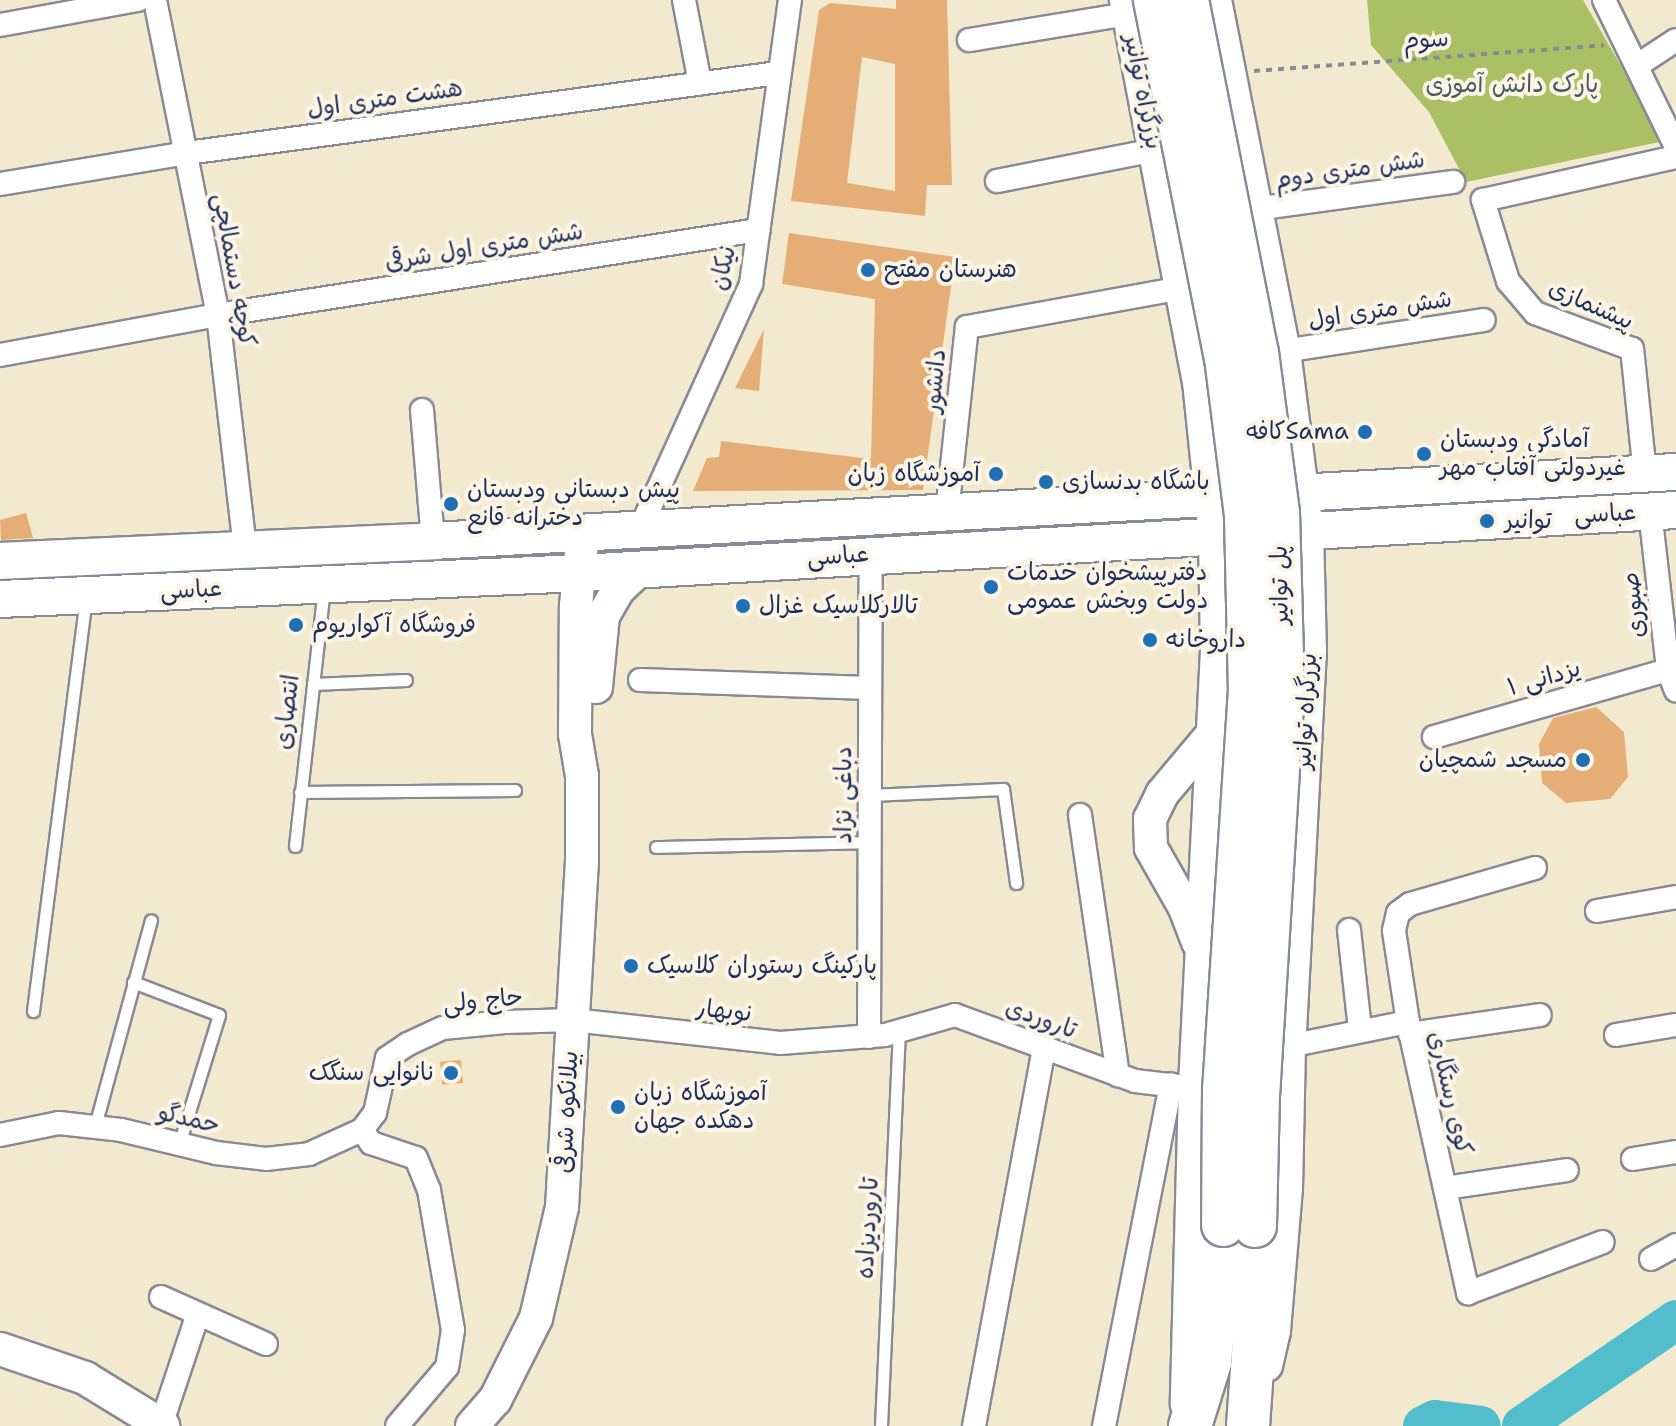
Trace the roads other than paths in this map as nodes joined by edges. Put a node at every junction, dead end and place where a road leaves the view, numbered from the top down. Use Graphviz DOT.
graph roads {
  1 [pos="138,0"];
  2 [pos="155,0"];
  3 [pos="684,0"];
  4 [pos="790,0"];
  5 [pos="1187,0"];
  6 [pos="1215,0"];
  7 [pos="1604,0"];
  8 [pos="1136,5"];
  9 [pos="0,25"];
  10 [pos="969,40"];
  11 [pos="1676,40"];
  12 [pos="1638,65"];
  13 [pos="778,73"];
  14 [pos="700,83"];
  15 [pos="1676,147"];
  16 [pos="1155,150"];
  17 [pos="187,153"];
  18 [pos="1676,157"];
  19 [pos="997,181"];
  20 [pos="1453,182"];
  21 [pos="0,184"];
  22 [pos="1255,209"];
  23 [pos="758,230"];
  24 [pos="1181,288"];
  25 [pos="218,315"];
  26 [pos="1484,320"];
  27 [pos="0,355"];
  28 [pos="1286,361"];
  29 [pos="1199,381"];
  30 [pos="422,410"];
  31 [pos="1660,473"];
  32 [pos="1303,493"];
  33 [pos="1213,498"];
  34 [pos="1663,511"];
  35 [pos="947,513"];
  36 [pos="640,529"];
  37 [pos="1307,530"];
  38 [pos="583,532"];
  39 [pos="1215,536"];
  40 [pos="433,541"];
  41 [pos="245,550"];
  42 [pos="871,554"];
  43 [pos="0,561"];
  44 [pos="640,569"];
  45 [pos="580,573"];
  46 [pos="325,583"];
  47 [pos="86,595"];
  48 [pos="0,599"];
  49 [pos="1217,650"];
  50 [pos="1310,650"];
  51 [pos="1668,670"];
  52 [pos="406,680"];
  53 [pos="640,680"];
  54 [pos="313,684"];
  55 [pos="870,688"];
  56 [pos="1676,691"];
  57 [pos="1210,737"];
  58 [pos="1434,737"];
  59 [pos="582,776"];
  60 [pos="515,790"];
  61 [pos="300,792"];
  62 [pos="870,795"];
  63 [pos="1080,815"];
  64 [pos="870,842"];
  65 [pos="295,846"];
  66 [pos="656,847"];
  67 [pos="1535,868"];
  68 [pos="1016,883"];
  69 [pos="1676,897"];
  70 [pos="1597,911"];
  71 [pos="151,920"];
  72 [pos="1349,930"];
  73 [pos="1201,952"];
  74 [pos="133,982"];
  75 [pos="33,1011"];
  76 [pos="1540,1015"];
  77 [pos="573,1020"];
  78 [pos="1676,1025"];
  79 [pos="1409,1028"];
  80 [pos="1360,1030"];
  81 [pos="899,1031"];
  82 [pos="1616,1035"];
  83 [pos="869,1037"];
  84 [pos="1289,1046"];
  85 [pos="1044,1048"];
  86 [pos="1118,1075"];
  87 [pos="1183,1087"];
  88 [pos="95,1126"];
  89 [pos="362,1130"];
  90 [pos="0,1135"];
  91 [pos="179,1144"];
  92 [pos="1676,1152"];
  93 [pos="1633,1159"];
  94 [pos="1567,1170"];
  95 [pos="1445,1188"];
  96 [pos="1239,1226"];
  97 [pos="1603,1242"];
  98 [pos="1676,1245"];
  99 [pos="1651,1259"];
  100 [pos="161,1297"];
  101 [pos="198,1314"];
  102 [pos="266,1344"];
  103 [pos="0,1349"];
  104 [pos="162,1425"];
  105 [pos="397,1426"];
  106 [pos="472,1426"];
  107 [pos="881,1426"];
  108 [pos="974,1426"];
  109 [pos="1104,1426"];
  110 [pos="1188,1426"];
  111 [pos="1250,1426"];
  1 -- 9 [label="street"];
  2 -- 17 [label="street, کوچه دستمالچی"];
  3 -- 14 [label="street"];
  4 -- 13 [label="street, نیکان"];
  5 -- 96 [label="highway, پل توانیر, bridge"];
  6 -- 22 [label="street, بزرگراه توانیر"];
  7 -- 12 [label="street"];
  8 -- 10 [label="street"];
  8 -- 16 [label="street, بزرگراه توانیر"];
  8 -- 96 [label="highway, پل توانیر, bridge"];
  11 -- 12 [label="street"];
  12 -- 15 [label="street"];
  13 -- 14 [label="street, هشت متری اول"];
  13 -- 23 [label="street, نیکان"];
  14 -- 17 [label="street, هشت متری اول"];
  16 -- 19 [label="street"];
  16 -- 24 [label="street, بزرگراه توانیر"];
  17 -- 21 [label="street, هشت متری اول"];
  17 -- 25 [label="street, کوچه دستمالچی"];
  18 -- 31 [label="street, پیشنمازی"];
  20 -- 22 [label="street, شش متری دوم"];
  22 -- 28 [label="street, بزرگراه توانیر"];
  23 -- 25 [label="street, شش متری اول شرقی"];
  23 -- 36 [label="street, نیکان"];
  24 -- 29 [label="street, بزرگراه توانیر"];
  24 -- 35 [label="street, دانشور"];
  25 -- 27 [label="street, شش متری اول شرقی"];
  25 -- 41 [label="street, کوچه دستمالچی"];
  26 -- 28 [label="street, شش متری اول"];
  28 -- 29 [label="street"];
  28 -- 32 [label="street, بزرگراه توانیر"];
  29 -- 33 [label="street, بزرگراه توانیر"];
  30 -- 40 [label="street"];
  31 -- 32 [label="main road, عباسى"];
  32 -- 33 [label="main road, عباسى"];
  32 -- 37 [label="street, بزرگراه توانیر"];
  33 -- 35 [label="main road, عباسى"];
  33 -- 39 [label="street, بزرگراه توانیر"];
  34 -- 37 [label="main road, عباسى"];
  34 -- 51 [label="street, صبوری"];
  35 -- 36 [label="main road, عباسى"];
  36 -- 38 [label="main road, عباسى"];
  37 -- 39 [label="main road, عباسى"];
  37 -- 50 [label="street, بزرگراه توانیر"];
  38 -- 40 [label="main road, عباسى"];
  38 -- 45 [label="street, بیلانکوه شرقی"];
  39 -- 42 [label="main road, عباسى"];
  39 -- 49 [label="street, بزرگراه توانیر"];
  40 -- 41 [label="main road, عباسى"];
  41 -- 43 [label="main road, عباسى"];
  42 -- 44 [label="main road, عباسى"];
  42 -- 55 [label="street, دباغی نژاد"];
  44 -- 45 [label="main road, عباسى"];
  44 -- 59 [label="street, بیلانکوه شرقی"];
  45 -- 46 [label="main road, عباسى"];
  45 -- 59 [label="street, بیلانکوه شرقی"];
  46 -- 47 [label="main road, عباسى"];
  46 -- 54 [label="lane, انتصاری"];
  47 -- 48 [label="main road, عباسى"];
  47 -- 75 [label="lane"];
  49 -- 50 [label="street"];
  49 -- 57 [label="street, بزرگراه توانیر"];
  50 -- 84 [label="street, بزرگراه توانیر"];
  51 -- 56 [label="street, صبوری"];
  51 -- 58 [label="street, یزدانی ۱"];
  52 -- 54 [label="lane"];
  53 -- 55 [label="street"];
  54 -- 61 [label="lane, انتصاری"];
  55 -- 62 [label="street, دباغی نژاد"];
  57 -- 73 [label="street, بزرگراه توانیر"];
  57 -- 73 [label="street"];
  59 -- 77 [label="street, بیلانکوه شرقی"];
  60 -- 61 [label="lane"];
  61 -- 65 [label="lane, انتصاری"];
  62 -- 64 [label="street, دباغی نژاد"];
  62 -- 68 [label="lane"];
  63 -- 86 [label="street"];
  64 -- 66 [label="lane"];
  64 -- 83 [label="street, دباغی نژاد"];
  67 -- 79 [label="street"];
  69 -- 70 [label="street"];
  71 -- 74 [label="lane"];
  72 -- 80 [label="street"];
  73 -- 87 [label="street, بزرگراه توانیر"];
  74 -- 88 [label="lane"];
  74 -- 91 [label="lane"];
  76 -- 79 [label="street"];
  77 -- 83 [label="street, نوبهار"];
  77 -- 89 [label="street, حاج ولی"];
  77 -- 106 [label="street, بیلانکوه شرقی"];
  78 -- 82 [label="street"];
  79 -- 80 [label="street, کوی رستگاری"];
  79 -- 95 [label="street, کوی رستگاری"];
  80 -- 84 [label="street, کوی رستگاری"];
  81 -- 83 [label="street, تاروردی"];
  81 -- 85 [label="street, تاروردی"];
  81 -- 107 [label="lane, تاروردیزاده"];
  84 -- 111 [label="street, بزرگراه توانیر"];
  85 -- 86 [label="street, تاروردی"];
  85 -- 108 [label="street"];
  86 -- 87 [label="street, تاروردی"];
  87 -- 109 [label="street"];
  87 -- 110 [label="street, بزرگراه توانیر"];
  88 -- 90 [label="street, حمدگو"];
  88 -- 91 [label="street, حمدگو"];
  89 -- 91 [label="street, حمدگو"];
  89 -- 105 [label="street"];
  92 -- 93 [label="street"];
  94 -- 95 [label="street"];
  95 -- 97 [label="street, کوی رستگاری"];
  96 -- 110 [label="highway, بزرگراه توانیر"];
  96 -- 111 [label="highway, بزرگراه توانیر"];
  98 -- 99 [label="street"];
  100 -- 101 [label="street"];
  101 -- 102 [label="street"];
  101 -- 104 [label="street"];
  103 -- 104 [label="street"];
}
